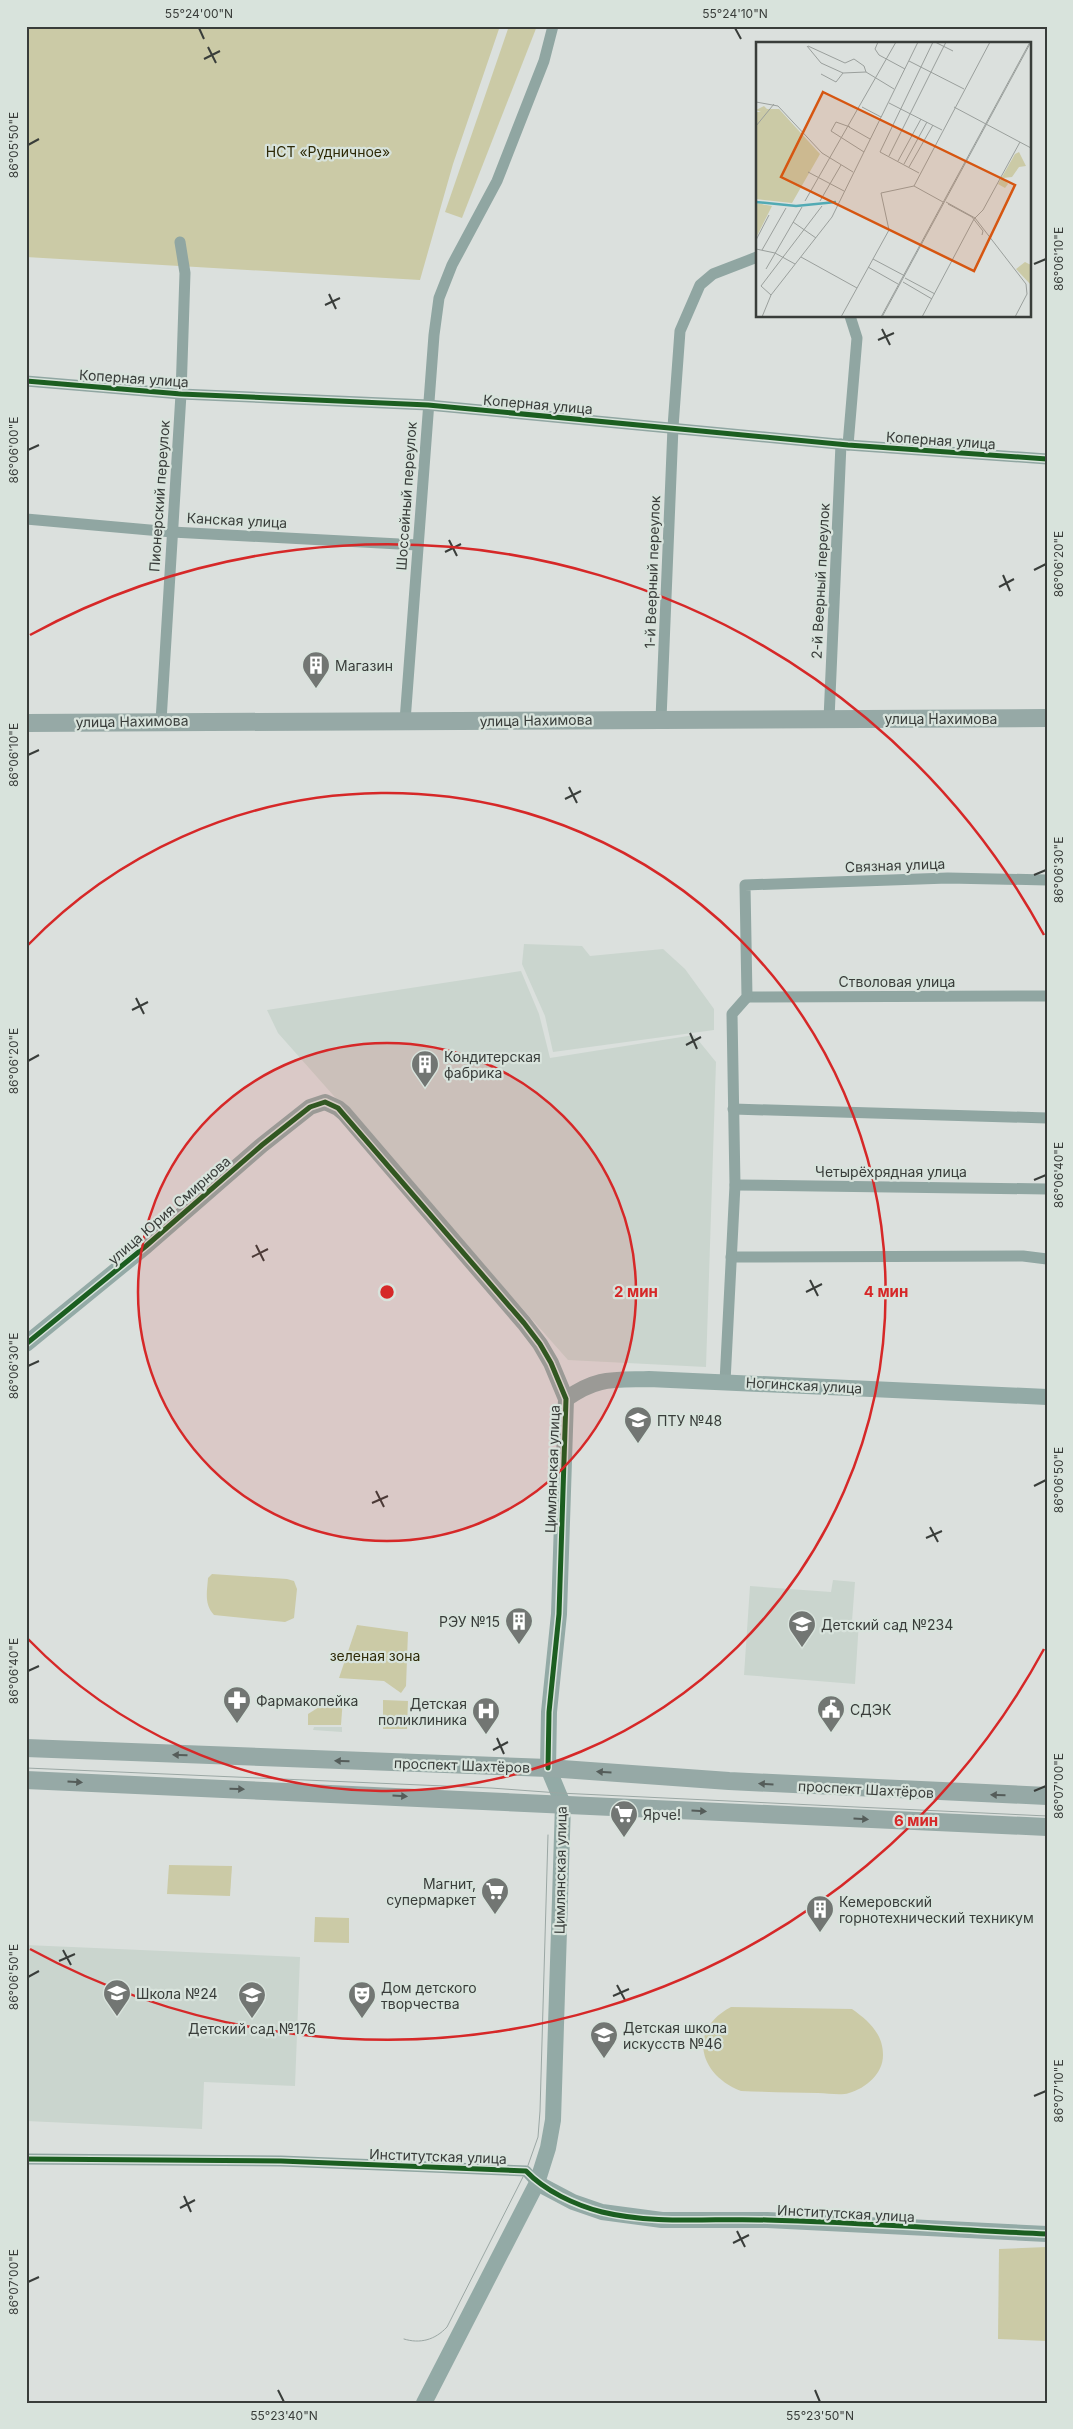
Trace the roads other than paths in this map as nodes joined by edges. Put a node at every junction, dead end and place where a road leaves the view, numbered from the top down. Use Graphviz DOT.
graph roads {
  1 [pos="553,26"];
  2 [pos="180,242"];
  3 [pos="756,257"];
  4 [pos="851,318"];
  5 [pos="26,381"];
  6 [pos="181,394"];
  7 [pos="428,405"];
  8 [pos="673,427"];
  9 [pos="845,444"];
  10 [pos="1047,458"];
  11 [pos="26,519"];
  12 [pos="172,532"];
  13 [pos="418,545"];
  14 [pos="661,718"];
  15 [pos="1047,718"];
  16 [pos="829,719"];
  17 [pos="161,721"];
  18 [pos="405,721"];
  19 [pos="26,723"];
  20 [pos="1047,880"];
  21 [pos="747,996"];
  22 [pos="1047,996"];
  23 [pos="331,1104"];
  24 [pos="733,1109"];
  25 [pos="1047,1118"];
  26 [pos="735,1185"];
  27 [pos="1047,1189"];
  28 [pos="731,1257"];
  29 [pos="1047,1259"];
  30 [pos="26,1344"];
  31 [pos="725,1382"];
  32 [pos="1047,1397"];
  33 [pos="566,1399"];
  34 [pos="26,1748"];
  35 [pos="548,1768"];
  36 [pos="26,1780"];
  37 [pos="1047,1796"];
  38 [pos="563,1804"];
  39 [pos="1047,1827"];
  40 [pos="26,2159"];
  41 [pos="537,2183"];
  42 [pos="1047,2234"];
  43 [pos="424,2403"];
  1 -- 7 [label="street, Шоссейный переулок"];
  2 -- 6 [label="street, Пионерский переулок"];
  3 -- 8 [label="street, 1-й Веерный переулок"];
  4 -- 9 [label="street, 2-й Веерный переулок"];
  5 -- 6 [label="street, Коперная улица"];
  6 -- 7 [label="street, Коперная улица"];
  6 -- 12 [label="street, Пионерский переулок"];
  7 -- 8 [label="street, Коперная улица"];
  7 -- 13 [label="street, Шоссейный переулок"];
  8 -- 9 [label="street, Коперная улица"];
  8 -- 14 [label="street, 1-й Веерный переулок"];
  9 -- 10 [label="street, Коперная улица"];
  9 -- 16 [label="street, 2-й Веерный переулок"];
  11 -- 12 [label="street, Канская улица"];
  12 -- 13 [label="street, Канская улица"];
  12 -- 17 [label="street, Пионерский переулок"];
  13 -- 18 [label="street, Шоссейный переулок"];
  14 -- 16 [label="main road, улица Нахимова"];
  14 -- 18 [label="main road, улица Нахимова"];
  15 -- 16 [label="main road, улица Нахимова"];
  17 -- 18 [label="main road, улица Нахимова"];
  17 -- 19 [label="main road, улица Нахимова"];
  20 -- 21 [label="street, Связная улица"];
  21 -- 22 [label="street, Стволовая улица"];
  21 -- 24 [label="street"];
  23 -- 30 [label="street, улица Юрия Смирнова"];
  23 -- 33 [label="street, Цимлянская улица"];
  24 -- 25 [label="street"];
  24 -- 26 [label="street"];
  26 -- 27 [label="street, Четырёхрядная улица"];
  26 -- 28 [label="street"];
  28 -- 29 [label="street"];
  28 -- 31 [label="street"];
  31 -- 32 [label="street, Ногинская улица"];
  31 -- 33 [label="street, Ногинская улица"];
  33 -- 35 [label="street, Цимлянская улица"];
  35 -- 34 [label="main road, проспект Шахтёров, one-way"];
  37 -- 35 [label="main road, проспект Шахтёров, one-way"];
  35 -- 38 [label="street, Цимлянская улица"];
  36 -- 38 [label="main road, one-way"];
  38 -- 39 [label="main road, one-way"];
  38 -- 41 [label="street, Цимлянская улица"];
  40 -- 41 [label="street, Институтская улица"];
  41 -- 42 [label="street, Институтская улица"];
  41 -- 43 [label="street, Цимлянская улица"];
}
